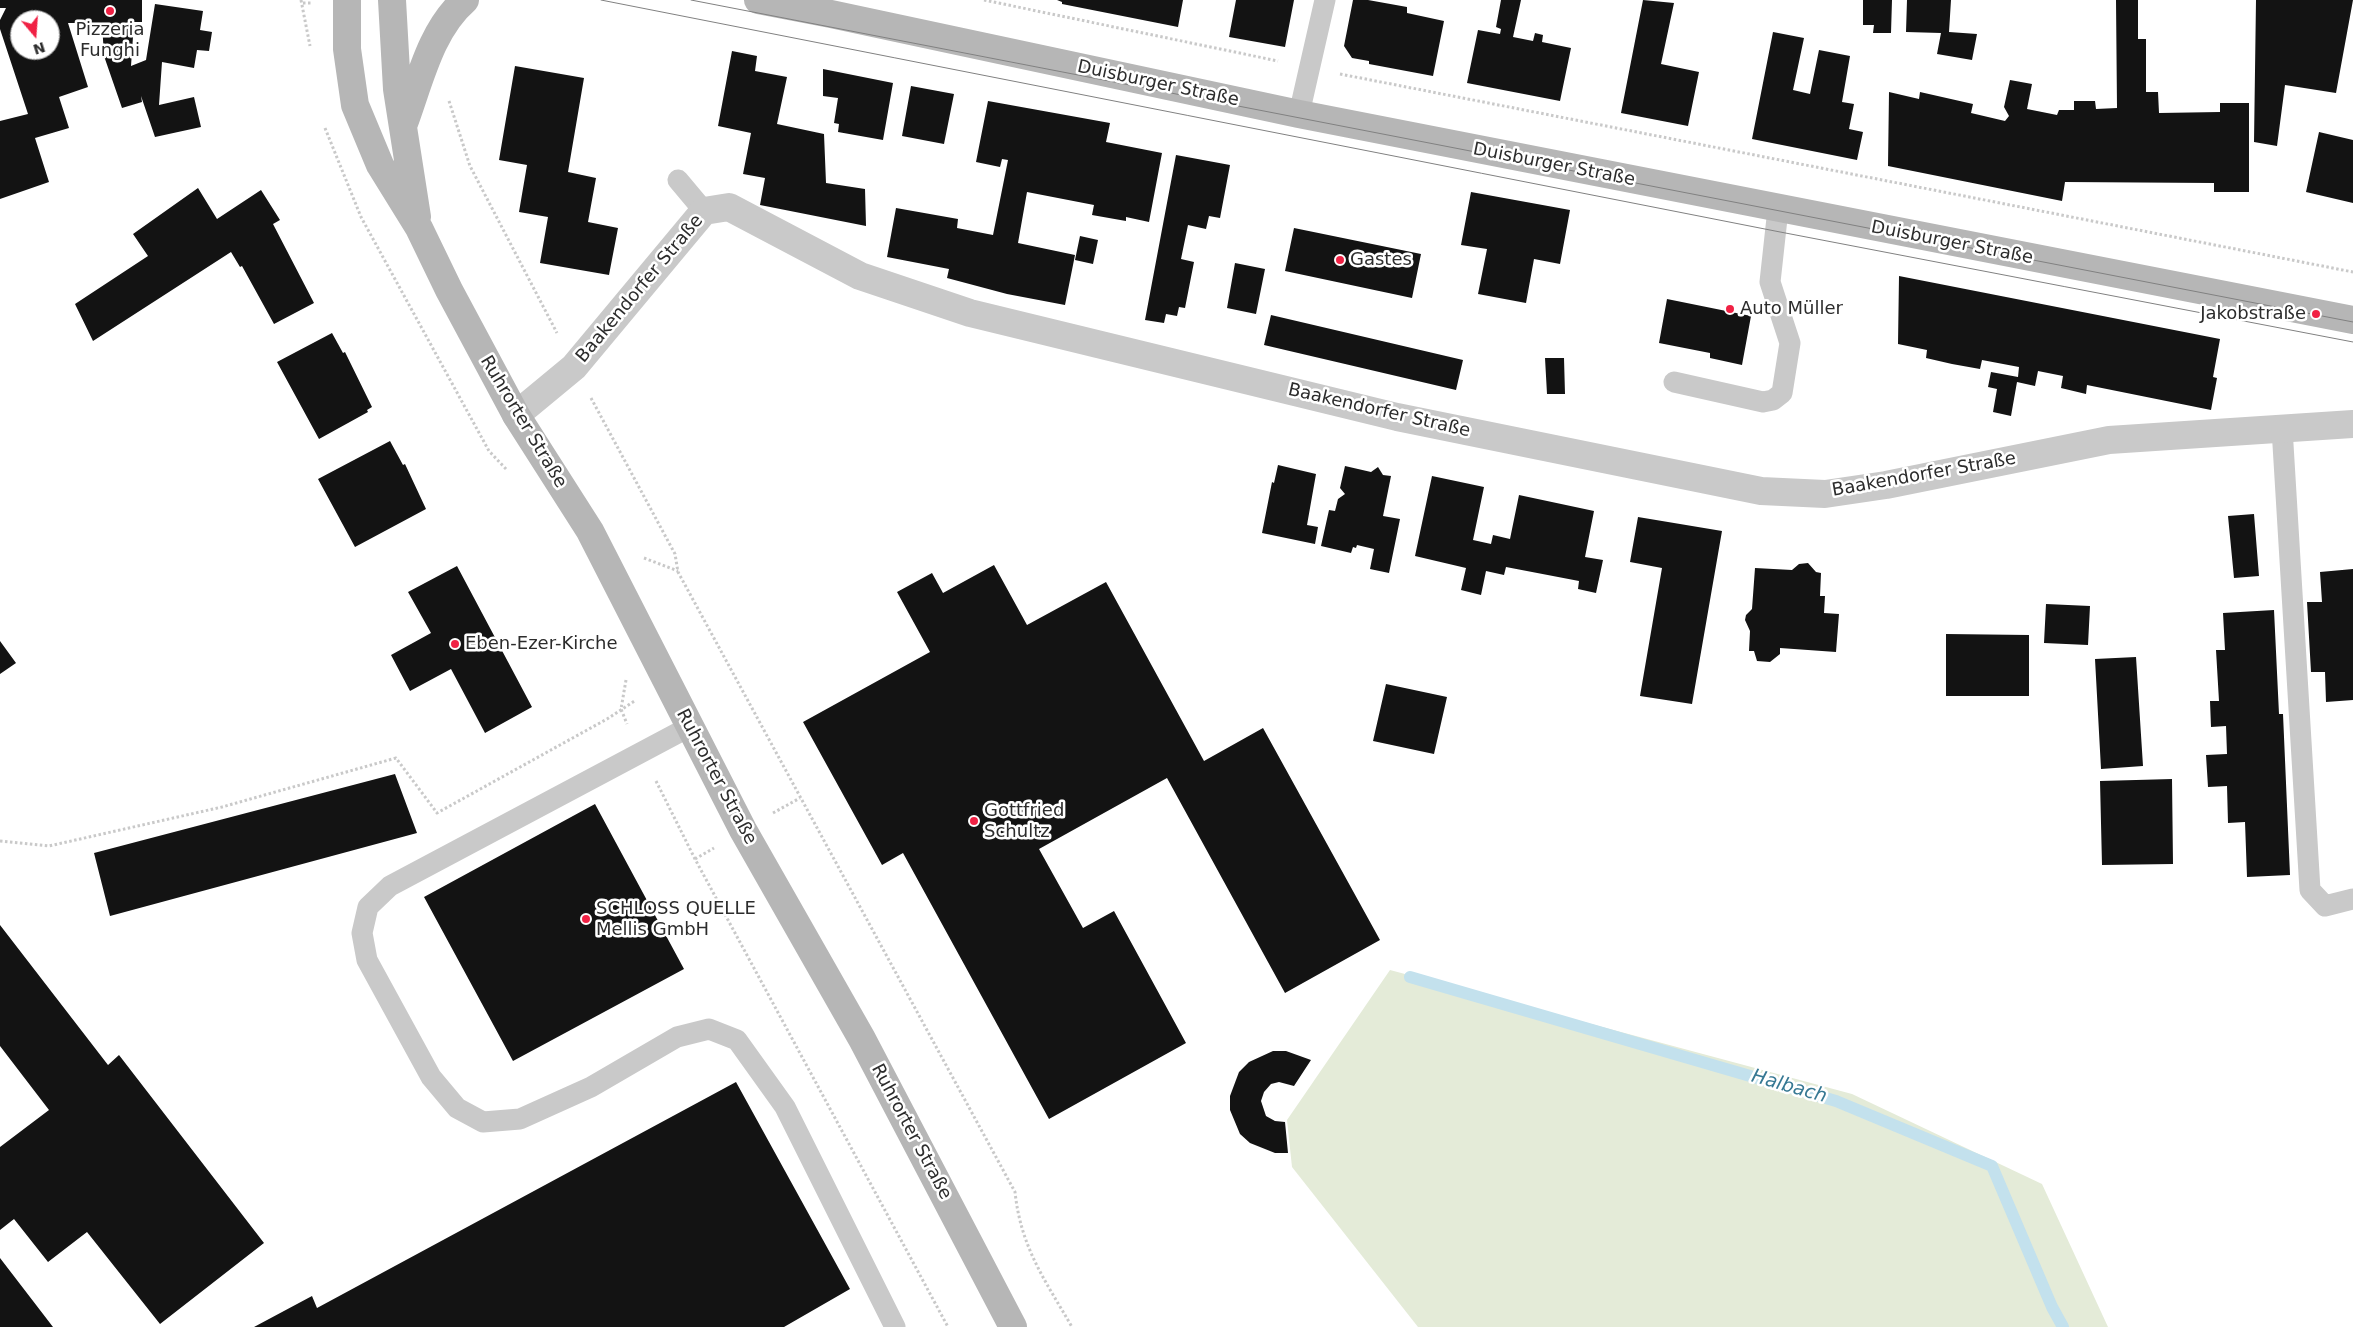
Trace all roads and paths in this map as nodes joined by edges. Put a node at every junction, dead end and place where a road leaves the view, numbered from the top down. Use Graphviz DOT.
graph roads {
  1 [pos="347,0"];
  2 [pos="392,0"];
  3 [pos="465,0"];
  4 [pos="758,0"];
  5 [pos="984,0"];
  6 [pos="1325,0"];
  7 [pos="1310,68"];
  8 [pos="448,92"];
  9 [pos="1299,114"];
  10 [pos="403,128"];
  11 [pos="678,180"];
  12 [pos="1778,209"];
  13 [pos="704,211"];
  14 [pos="419,228"];
  15 [pos="2353,272"];
  16 [pos="2353,320"];
  17 [pos="574,366"];
  18 [pos="1674,382"];
  19 [pos="516,416"];
  20 [pos="2353,424"];
  21 [pos="2282,428"];
  22 [pos="667,681"];
  23 [pos="689,727"];
  24 [pos="0,841"];
  25 [pos="695,859"];
  26 [pos="2353,899"];
  27 [pos="895,1327"];
  28 [pos="948,1327"];
  29 [pos="1013,1327"];
  30 [pos="1072,1327"];
  1 -- 14 [label="street, Ruhrorter Straße"];
  2 -- 10 [label="street, Ruhrorter Straße"];
  3 -- 10 [label="street, Ruhrorter Straße"];
  4 -- 9 [label="street, Duisburger Straße"];
  5 -- 7 [label="path"];
  6 -- 7 [label="lane"];
  7 -- 9 [label="lane"];
  7 -- 15 [label="path"];
  8 -- 17 [label="path"];
  9 -- 12 [label="street, Duisburger Straße"];
  10 -- 14 [label="street, Ruhrorter Straße"];
  11 -- 13 [label="lane"];
  12 -- 16 [label="street, Duisburger Straße"];
  12 -- 18 [label="lane"];
  13 -- 17 [label="street, Baakendorfer Straße"];
  13 -- 21 [label="street, Baakendorfer Straße"];
  14 -- 19 [label="street, Ruhrorter Straße"];
  17 -- 19 [label="street, Baakendorfer Straße"];
  17 -- 30 [label="path"];
  19 -- 22 [label="street, Ruhrorter Straße"];
  20 -- 21 [label="street, Baakendorfer Straße"];
  21 -- 26 [label="lane"];
  22 -- 23 [label="street, Ruhrorter Straße"];
  22 -- 24 [label="path"];
  23 -- 27 [label="lane"];
  23 -- 29 [label="street, Ruhrorter Straße"];
  25 -- 28 [label="path"];
}
